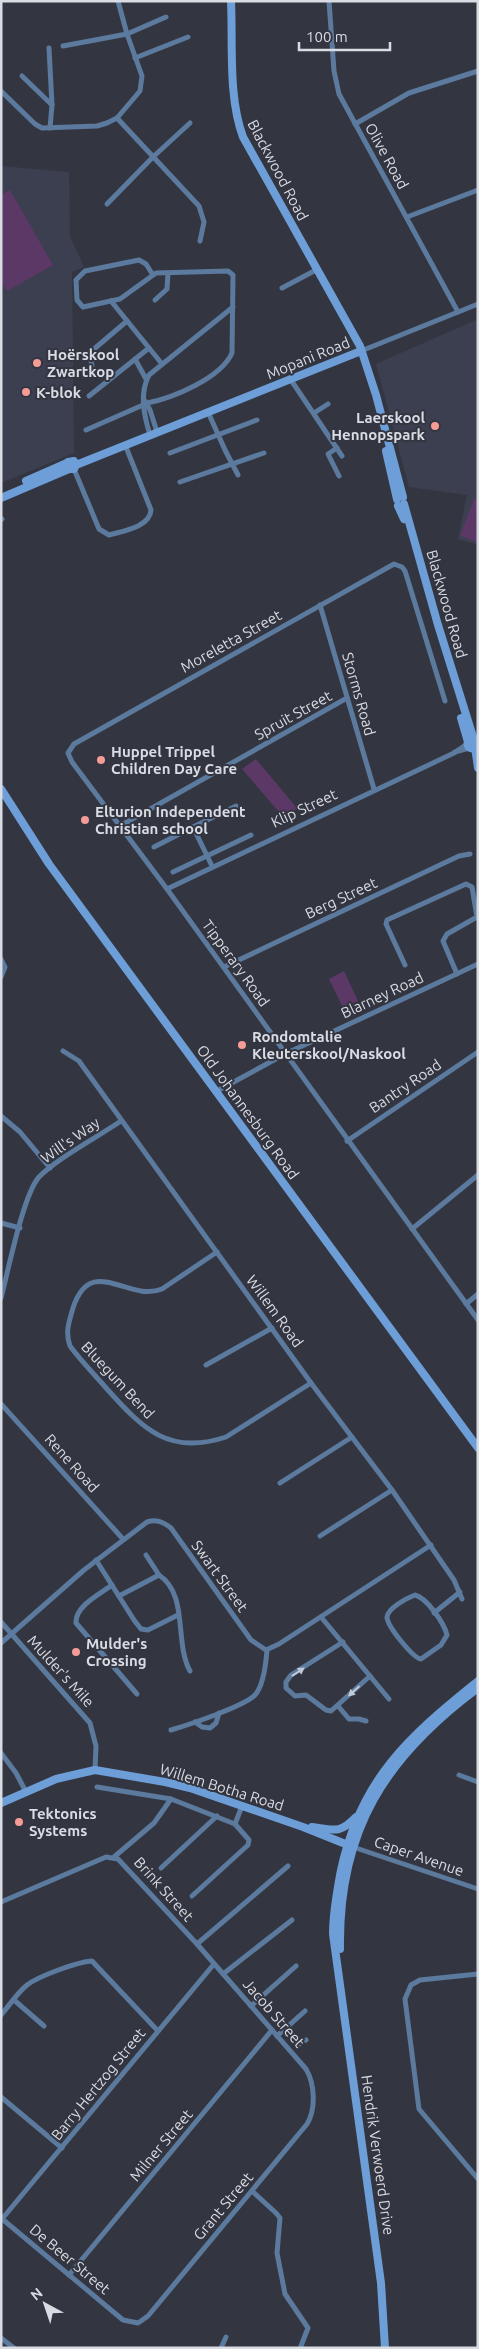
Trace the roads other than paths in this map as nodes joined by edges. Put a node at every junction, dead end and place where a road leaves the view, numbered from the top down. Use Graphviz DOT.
graph roads {
  1 [pos="118,1"];
  2 [pos="231,1"];
  3 [pos="329,1"];
  4 [pos="166,17"];
  5 [pos="127,34"];
  6 [pos="188,37"];
  7 [pos="63,46"];
  8 [pos="49,48"];
  9 [pos="136,58"];
  10 [pos="478,71"];
  11 [pos="22,76"];
  12 [pos="1,91"];
  13 [pos="52,105"];
  14 [pos="117,118"];
  15 [pos="190,123"];
  16 [pos="355,124"];
  17 [pos="50,128"];
  18 [pos="153,157"];
  19 [pos="478,190"];
  20 [pos="108,204"];
  21 [pos="407,217"];
  22 [pos="200,241"];
  23 [pos="316,270"];
  24 [pos="168,273"];
  25 [pos="152,275"];
  26 [pos="282,288"];
  27 [pos="155,300"];
  28 [pos="111,301"];
  29 [pos="478,304"];
  30 [pos="233,307"];
  31 [pos="458,312"];
  32 [pos="127,321"];
  33 [pos="149,348"];
  34 [pos="360,352"];
  35 [pos="135,360"];
  36 [pos="162,364"];
  37 [pos="92,365"];
  38 [pos="146,379"];
  39 [pos="291,380"];
  40 [pos="89,396"];
  41 [pos="145,403"];
  42 [pos="328,404"];
  43 [pos="208,412"];
  44 [pos="314,413"];
  45 [pos="257,420"];
  46 [pos="86,430"];
  47 [pos="152,434"];
  48 [pos="218,435"];
  49 [pos="126,447"];
  50 [pos="337,448"];
  51 [pos="170,453"];
  52 [pos="264,453"];
  53 [pos="342,456"];
  54 [pos="234,464"];
  55 [pos="72,466"];
  56 [pos="238,475"];
  57 [pos="339,476"];
  58 [pos="180,482"];
  59 [pos="1,493"];
  60 [pos="1,498"];
  61 [pos="320,606"];
  62 [pos="347,698"];
  63 [pos="445,701"];
  64 [pos="74,744"];
  65 [pos="473,744"];
  66 [pos="477,764"];
  67 [pos="1,789"];
  68 [pos="374,789"];
  69 [pos="236,806"];
  70 [pos="120,826"];
  71 [pos="193,827"];
  72 [pos="251,835"];
  73 [pos="154,846"];
  74 [pos="470,854"];
  75 [pos="208,856"];
  76 [pos="212,866"];
  77 [pos="173,872"];
  78 [pos="167,888"];
  79 [pos="1,959"];
  80 [pos="478,964"];
  81 [pos="405,965"];
  82 [pos="224,967"];
  83 [pos="457,974"];
  84 [pos="1,977"];
  85 [pos="63,1051"];
  86 [pos="478,1052"];
  87 [pos="285,1054"];
  88 [pos="217,1091"];
  89 [pos="1,1116"];
  90 [pos="121,1121"];
  91 [pos="347,1141"];
  92 [pos="50,1168"];
  93 [pos="478,1175"];
  94 [pos="1,1223"];
  95 [pos="20,1228"];
  96 [pos="412,1229"];
  97 [pos="216,1252"];
  98 [pos="478,1294"];
  99 [pos="1,1298"];
  100 [pos="466,1304"];
  101 [pos="478,1320"];
  102 [pos="272,1328"];
  103 [pos="206,1365"];
  104 [pos="311,1383"];
  105 [pos="1,1404"];
  106 [pos="352,1437"];
  107 [pos="478,1448"];
  108 [pos="280,1483"];
  109 [pos="392,1490"];
  110 [pos="320,1536"];
  111 [pos="123,1539"];
  112 [pos="431,1545"];
  113 [pos="146,1556"];
  114 [pos="96,1560"];
  115 [pos="160,1575"];
  116 [pos="112,1585"];
  117 [pos="460,1592"];
  118 [pos="119,1596"];
  119 [pos="462,1599"];
  120 [pos="434,1613"];
  121 [pos="178,1615"];
  122 [pos="321,1617"];
  123 [pos="1,1622"];
  124 [pos="12,1634"];
  125 [pos="342,1642"];
  126 [pos="1,1643"];
  127 [pos="268,1650"];
  128 [pos="190,1671"];
  129 [pos="370,1676"];
  130 [pos="478,1681"];
  131 [pos="478,1688"];
  132 [pos="137,1694"];
  133 [pos="389,1699"];
  134 [pos="338,1706"];
  135 [pos="219,1713"];
  136 [pos="366,1721"];
  137 [pos="195,1722"];
  138 [pos="171,1730"];
  139 [pos="1,1753"];
  140 [pos="95,1770"];
  141 [pos="459,1775"];
  142 [pos="478,1782"];
  143 [pos="97,1787"];
  144 [pos="26,1792"];
  145 [pos="171,1799"];
  146 [pos="1,1803"];
  147 [pos="242,1806"];
  148 [pos="360,1812"];
  149 [pos="216,1816"];
  150 [pos="235,1824"];
  151 [pos="303,1827"];
  152 [pos="350,1846"];
  153 [pos="114,1857"];
  154 [pos="288,1866"];
  155 [pos="161,1868"];
  156 [pos="478,1889"];
  157 [pos="192,1896"];
  158 [pos="1,1902"];
  159 [pos="292,1920"];
  160 [pos="197,1944"];
  161 [pos="214,1964"];
  162 [pos="296,1966"];
  163 [pos="223,1974"];
  164 [pos="478,1974"];
  165 [pos="14,2000"];
  166 [pos="251,2006"];
  167 [pos="305,2011"];
  168 [pos="1,2015"];
  169 [pos="44,2026"];
  170 [pos="272,2030"];
  171 [pos="285,2030"];
  172 [pos="158,2031"];
  173 [pos="277,2036"];
  174 [pos="306,2040"];
  175 [pos="311,2081"];
  176 [pos="1,2097"];
  177 [pos="62,2148"];
  178 [pos="478,2179"];
  179 [pos="252,2191"];
  180 [pos="2,2219"];
  181 [pos="69,2275"];
  182 [pos="123,2320"];
  183 [pos="226,2337"];
  184 [pos="1,2338"];
  185 [pos="301,2346"];
  186 [pos="14,2348"];
  187 [pos="221,2348"];
  188 [pos="385,2348"];
  1 -- 5 [label="street"];
  2 -- 23 [label="main road, Blackwood Road"];
  3 -- 16 [label="street, Olive Road"];
  4 -- 5 [label="street"];
  5 -- 7 [label="street"];
  5 -- 9 [label="street"];
  6 -- 9 [label="street"];
  8 -- 13 [label="street"];
  9 -- 14 [label="street"];
  10 -- 16 [label="street"];
  11 -- 13 [label="street"];
  12 -- 17 [label="street"];
  13 -- 17 [label="street"];
  14 -- 17 [label="street"];
  14 -- 18 [label="street"];
  15 -- 18 [label="street"];
  16 -- 21 [label="street, Olive Road"];
  18 -- 20 [label="street"];
  18 -- 22 [label="street"];
  19 -- 21 [label="street"];
  21 -- 31 [label="street, Olive Road"];
  23 -- 26 [label="street"];
  23 -- 34 [label="main road, Blackwood Road"];
  24 -- 25 [label="street"];
  24 -- 27 [label="street"];
  24 -- 30 [label="street"];
  25 -- 28 [label="street"];
  25 -- 28 [label="street"];
  28 -- 32 [label="street"];
  29 -- 31 [label="street, Mopani Road"];
  30 -- 36 [label="street"];
  30 -- 41 [label="street"];
  31 -- 34 [label="street, Mopani Road"];
  32 -- 33 [label="street"];
  32 -- 37 [label="street"];
  33 -- 35 [label="street"];
  33 -- 36 [label="street"];
  34 -- 39 [label="main road, Mopani Road"];
  34 -- 65 [label="main road, Blackwood Road"];
  35 -- 38 [label="street"];
  35 -- 40 [label="street"];
  36 -- 38 [label="street"];
  38 -- 41 [label="street"];
  39 -- 43 [label="main road, Mopani Road"];
  39 -- 44 [label="street"];
  41 -- 46 [label="street"];
  41 -- 47 [label="street"];
  42 -- 44 [label="street"];
  43 -- 47 [label="main road, Mopani Road"];
  43 -- 48 [label="street"];
  44 -- 50 [label="street"];
  45 -- 48 [label="street"];
  47 -- 49 [label="main road, Mopani Road"];
  47 -- 55 [label="main road, Mopani Road"];
  48 -- 51 [label="street"];
  48 -- 54 [label="street"];
  49 -- 55 [label="main road, Mopani Road"];
  49 -- 55 [label="street"];
  50 -- 53 [label="street"];
  50 -- 57 [label="street"];
  52 -- 54 [label="street"];
  54 -- 56 [label="street"];
  54 -- 58 [label="street"];
  55 -- 59 [label="main road, Mopani Road"];
  55 -- 60 [label="main road, Mopani Road"];
  61 -- 62 [label="street, Storms Road"];
  61 -- 63 [label="street, Moreletta Street"];
  61 -- 64 [label="street, Moreletta Street"];
  62 -- 68 [label="street, Storms Road"];
  62 -- 70 [label="street, Spruit Street"];
  64 -- 70 [label="street, Tipperary Road"];
  65 -- 66 [label="main road, Blackwood Road"];
  65 -- 68 [label="street, Klip Street"];
  67 -- 88 [label="main road, Old Johannesburg Road"];
  68 -- 76 [label="street, Klip Street"];
  69 -- 71 [label="street"];
  70 -- 78 [label="street, Tipperary Road"];
  71 -- 73 [label="street"];
  71 -- 75 [label="street"];
  72 -- 75 [label="street"];
  74 -- 82 [label="street, Berg Street"];
  75 -- 76 [label="street"];
  75 -- 77 [label="street"];
  76 -- 78 [label="street, Klip Street"];
  78 -- 82 [label="street, Tipperary Road"];
  79 -- 84 [label="street"];
  80 -- 83 [label="street, Blarney Road"];
  81 -- 83 [label="street"];
  82 -- 87 [label="street, Tipperary Road"];
  83 -- 87 [label="street, Blarney Road"];
  85 -- 90 [label="street, Willem Road"];
  86 -- 91 [label="street, Bantry Road"];
  87 -- 88 [label="street, Blarney Road"];
  87 -- 91 [label="street, Tipperary Road"];
  88 -- 107 [label="main road, Old Johannesburg Road"];
  89 -- 92 [label="street"];
  90 -- 92 [label="street, Will's Way"];
  90 -- 97 [label="street, Willem Road"];
  91 -- 96 [label="street, Tipperary Road"];
  92 -- 95 [label="street, Will's Way"];
  93 -- 96 [label="street"];
  94 -- 95 [label="street"];
  95 -- 99 [label="street, Will's Way"];
  96 -- 100 [label="street, Tipperary Road"];
  97 -- 102 [label="street, Willem Road"];
  97 -- 104 [label="street, Bluegum Bend"];
  98 -- 100 [label="street"];
  100 -- 101 [label="street, Tipperary Road"];
  102 -- 103 [label="street"];
  102 -- 104 [label="street, Willem Road"];
  104 -- 106 [label="street, Willem Road"];
  105 -- 111 [label="street, Rene Road"];
  106 -- 108 [label="street"];
  106 -- 109 [label="street, Willem Road"];
  109 -- 110 [label="street"];
  109 -- 112 [label="street, Willem Road"];
  111 -- 114 [label="street, Swart Street"];
  111 -- 127 [label="street, Swart Street"];
  112 -- 117 [label="street, Willem Road"];
  112 -- 122 [label="street"];
  113 -- 115 [label="street"];
  114 -- 116 [label="street"];
  114 -- 124 [label="street, Swart Street"];
  115 -- 118 [label="street"];
  115 -- 121 [label="street"];
  116 -- 118 [label="street"];
  116 -- 132 [label="street"];
  117 -- 119 [label="street, Willem Road"];
  117 -- 120 [label="street"];
  118 -- 121 [label="street"];
  120 -- 120 [label="street"];
  121 -- 128 [label="street"];
  122 -- 125 [label="street"];
  122 -- 127 [label="street"];
  123 -- 124 [label="street, Mulder's Mile"];
  124 -- 126 [label="street, Swart Street"];
  124 -- 140 [label="street, Mulder's Mile"];
  125 -- 129 [label="street"];
  134 -- 125 [label="street, one-way"];
  127 -- 135 [label="street"];
  129 -- 133 [label="street"];
  129 -- 134 [label="street, one-way"];
  130 -- 148 [label="main road, Hendrik Verwoerd Drive"];
  131 -- 152 [label="main road, Hendrik Verwoerd Drive"];
  134 -- 136 [label="street"];
  135 -- 137 [label="street"];
  135 -- 137 [label="street"];
  137 -- 138 [label="street"];
  139 -- 144 [label="street"];
  140 -- 144 [label="main road, Willem Botha Road"];
  140 -- 147 [label="main road, Willem Botha Road"];
  141 -- 142 [label="street"];
  143 -- 145 [label="street"];
  144 -- 146 [label="main road, Willem Botha Road"];
  145 -- 149 [label="street"];
  145 -- 153 [label="street"];
  147 -- 150 [label="street"];
  147 -- 151 [label="main road, Willem Botha Road"];
  148 -- 151 [label="main road"];
  148 -- 152 [label="main road, Hendrik Verwoerd Drive"];
  149 -- 150 [label="street"];
  149 -- 155 [label="street"];
  150 -- 157 [label="street"];
  151 -- 152 [label="main road, Willem Botha Road"];
  152 -- 156 [label="street, Caper Avenue"];
  152 -- 188 [label="main road, Hendrik Verwoerd Drive"];
  153 -- 158 [label="street, Brink Street"];
  153 -- 160 [label="street, Brink Street"];
  154 -- 160 [label="street"];
  159 -- 163 [label="street"];
  160 -- 161 [label="street, Brink Street"];
  161 -- 163 [label="street, Jacob Street"];
  161 -- 172 [label="street, Barry Hertzog Street"];
  162 -- 166 [label="street"];
  163 -- 166 [label="street, Jacob Street"];
  164 -- 178 [label="street"];
  165 -- 168 [label="street"];
  165 -- 169 [label="street"];
  165 -- 172 [label="street"];
  166 -- 170 [label="street, Jacob Street"];
  167 -- 171 [label="street"];
  170 -- 173 [label="street, Jacob Street"];
  170 -- 181 [label="street, Milner Street"];
  171 -- 173 [label="street"];
  171 -- 174 [label="street"];
  172 -- 177 [label="street, Barry Hertzog Street"];
  173 -- 175 [label="street, Jacob Street"];
  175 -- 179 [label="street, Grant Street"];
  176 -- 177 [label="street"];
  177 -- 180 [label="street, Barry Hertzog Street"];
  179 -- 182 [label="street, Grant Street"];
  179 -- 185 [label="street"];
  180 -- 181 [label="street, De Beer Street"];
  181 -- 182 [label="street, De Beer Street"];
  183 -- 187 [label="street"];
  184 -- 186 [label="street"];
}
